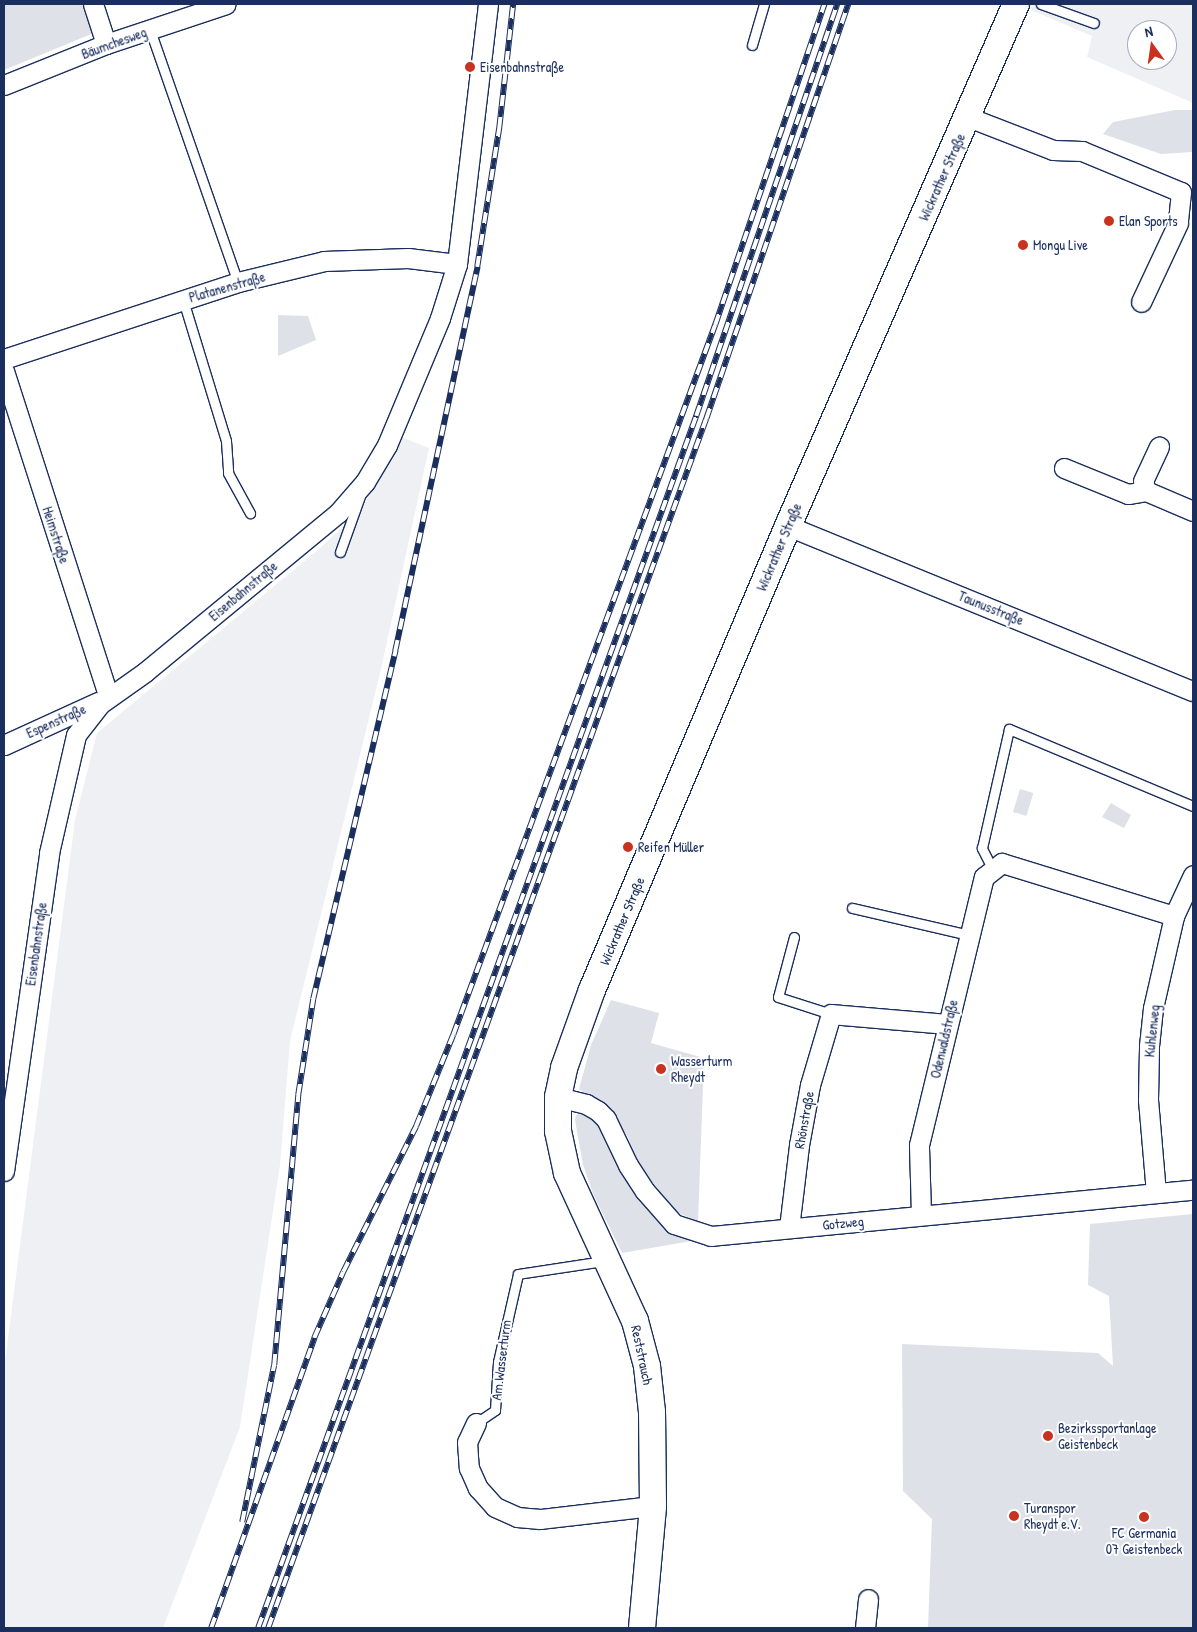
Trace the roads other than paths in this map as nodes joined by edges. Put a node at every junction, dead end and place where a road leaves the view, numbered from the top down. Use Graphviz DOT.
graph roads {
  1 [pos="93,4"];
  2 [pos="226,4"];
  3 [pos="488,4"];
  4 [pos="764,4"];
  5 [pos="1016,4"];
  6 [pos="1041,4"];
  7 [pos="1094,24"];
  8 [pos="150,30"];
  9 [pos="106,44"];
  10 [pos="752,45"];
  11 [pos="4,85"];
  12 [pos="968,117"];
  13 [pos="457,264"];
  14 [pos="238,282"];
  15 [pos="183,300"];
  16 [pos="1142,302"];
  17 [pos="4,359"];
  18 [pos="4,371"];
  19 [pos="9,407"];
  20 [pos="1159,446"];
  21 [pos="1064,468"];
  22 [pos="365,482"];
  23 [pos="1146,491"];
  24 [pos="1193,511"];
  25 [pos="250,513"];
  26 [pos="788,526"];
  27 [pos="340,552"];
  28 [pos="1193,691"];
  29 [pos="109,698"];
  30 [pos="4,745"];
  31 [pos="1193,806"];
  32 [pos="993,870"];
  33 [pos="1193,875"];
  34 [pos="852,908"];
  35 [pos="1174,916"];
  36 [pos="969,935"];
  37 [pos="794,937"];
  38 [pos="831,1014"];
  39 [pos="946,1024"];
  40 [pos="558,1097"];
  41 [pos="4,1171"];
  42 [pos="1193,1190"];
  43 [pos="1156,1193"];
  44 [pos="921,1214"];
  45 [pos="789,1228"];
  46 [pos="607,1260"];
  47 [pos="476,1423"];
  48 [pos="653,1506"];
  49 [pos="868,1599"];
  50 [pos="642,1628"];
  51 [pos="865,1628"];
  1 -- 9 [label="street"];
  2 -- 8 [label="street, Bäumchesweg"];
  3 -- 13 [label="street, Eisenbahnstraße"];
  4 -- 10 [label="lane"];
  5 -- 12 [label="main road, Wickrather Straße"];
  6 -- 7 [label="lane"];
  8 -- 9 [label="street, Bäumchesweg"];
  8 -- 14 [label="lane"];
  9 -- 11 [label="street, Bäumchesweg"];
  12 -- 16 [label="street"];
  12 -- 26 [label="main road, Wickrather Straße"];
  13 -- 14 [label="street, Platanenstraße"];
  13 -- 22 [label="street, Eisenbahnstraße"];
  14 -- 15 [label="street, Platanenstraße"];
  15 -- 17 [label="street, Platanenstraße"];
  15 -- 25 [label="lane"];
  18 -- 19 [label="street, Heimstraße"];
  19 -- 29 [label="street, Heimstraße"];
  20 -- 23 [label="street"];
  21 -- 23 [label="street"];
  22 -- 27 [label="lane"];
  22 -- 29 [label="street, Eisenbahnstraße"];
  23 -- 24 [label="street"];
  26 -- 28 [label="street, Taunusstraße"];
  26 -- 40 [label="main road, Wickrather Straße"];
  29 -- 30 [label="street, Espenstraße"];
  29 -- 41 [label="street, Eisenbahnstraße"];
  31 -- 32 [label="lane"];
  32 -- 35 [label="street"];
  32 -- 36 [label="street, Odenwaldstraße"];
  33 -- 35 [label="street, Kuhlenweg"];
  34 -- 36 [label="lane"];
  35 -- 43 [label="street, Kuhlenweg"];
  36 -- 39 [label="street, Odenwaldstraße"];
  37 -- 38 [label="lane"];
  38 -- 39 [label="street"];
  38 -- 45 [label="street, Rhönstraße"];
  39 -- 44 [label="street, Odenwaldstraße"];
  40 -- 45 [label="street, Gotzweg"];
  40 -- 46 [label="main road, Reststrauch"];
  42 -- 43 [label="street, Gotzweg"];
  43 -- 44 [label="street, Gotzweg"];
  44 -- 45 [label="street, Gotzweg"];
  46 -- 47 [label="lane, Am Wasserturm"];
  46 -- 48 [label="main road, Reststrauch"];
  47 -- 48 [label="street, Am Wasserturm"];
  48 -- 50 [label="main road, Reststrauch"];
  49 -- 51 [label="street"];
}
